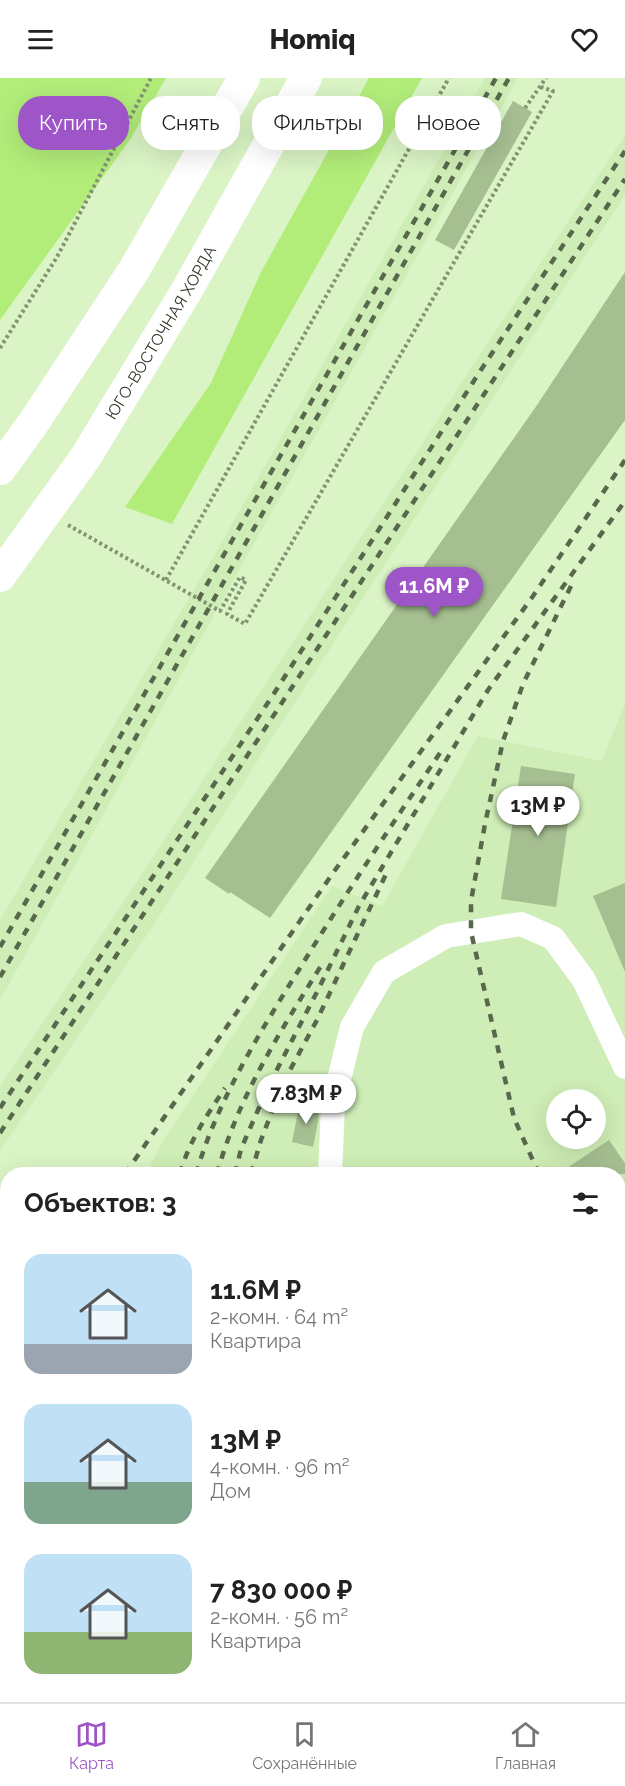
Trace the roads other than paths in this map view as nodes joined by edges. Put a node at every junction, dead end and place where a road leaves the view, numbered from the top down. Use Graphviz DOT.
graph roads {
  1 [pos="244,78"];
  2 [pos="306,78"];
  3 [pos="0,469"];
  4 [pos="0,576"];
  5 [pos="625,1066"];
  6 [pos="330,1167"];
  1 -- 3 [label="main road"];
  2 -- 4 [label="main road, ЮГО-ВОСТОЧНАЯ ХОРДА"];
  5 -- 6 [label="lane"];
}
